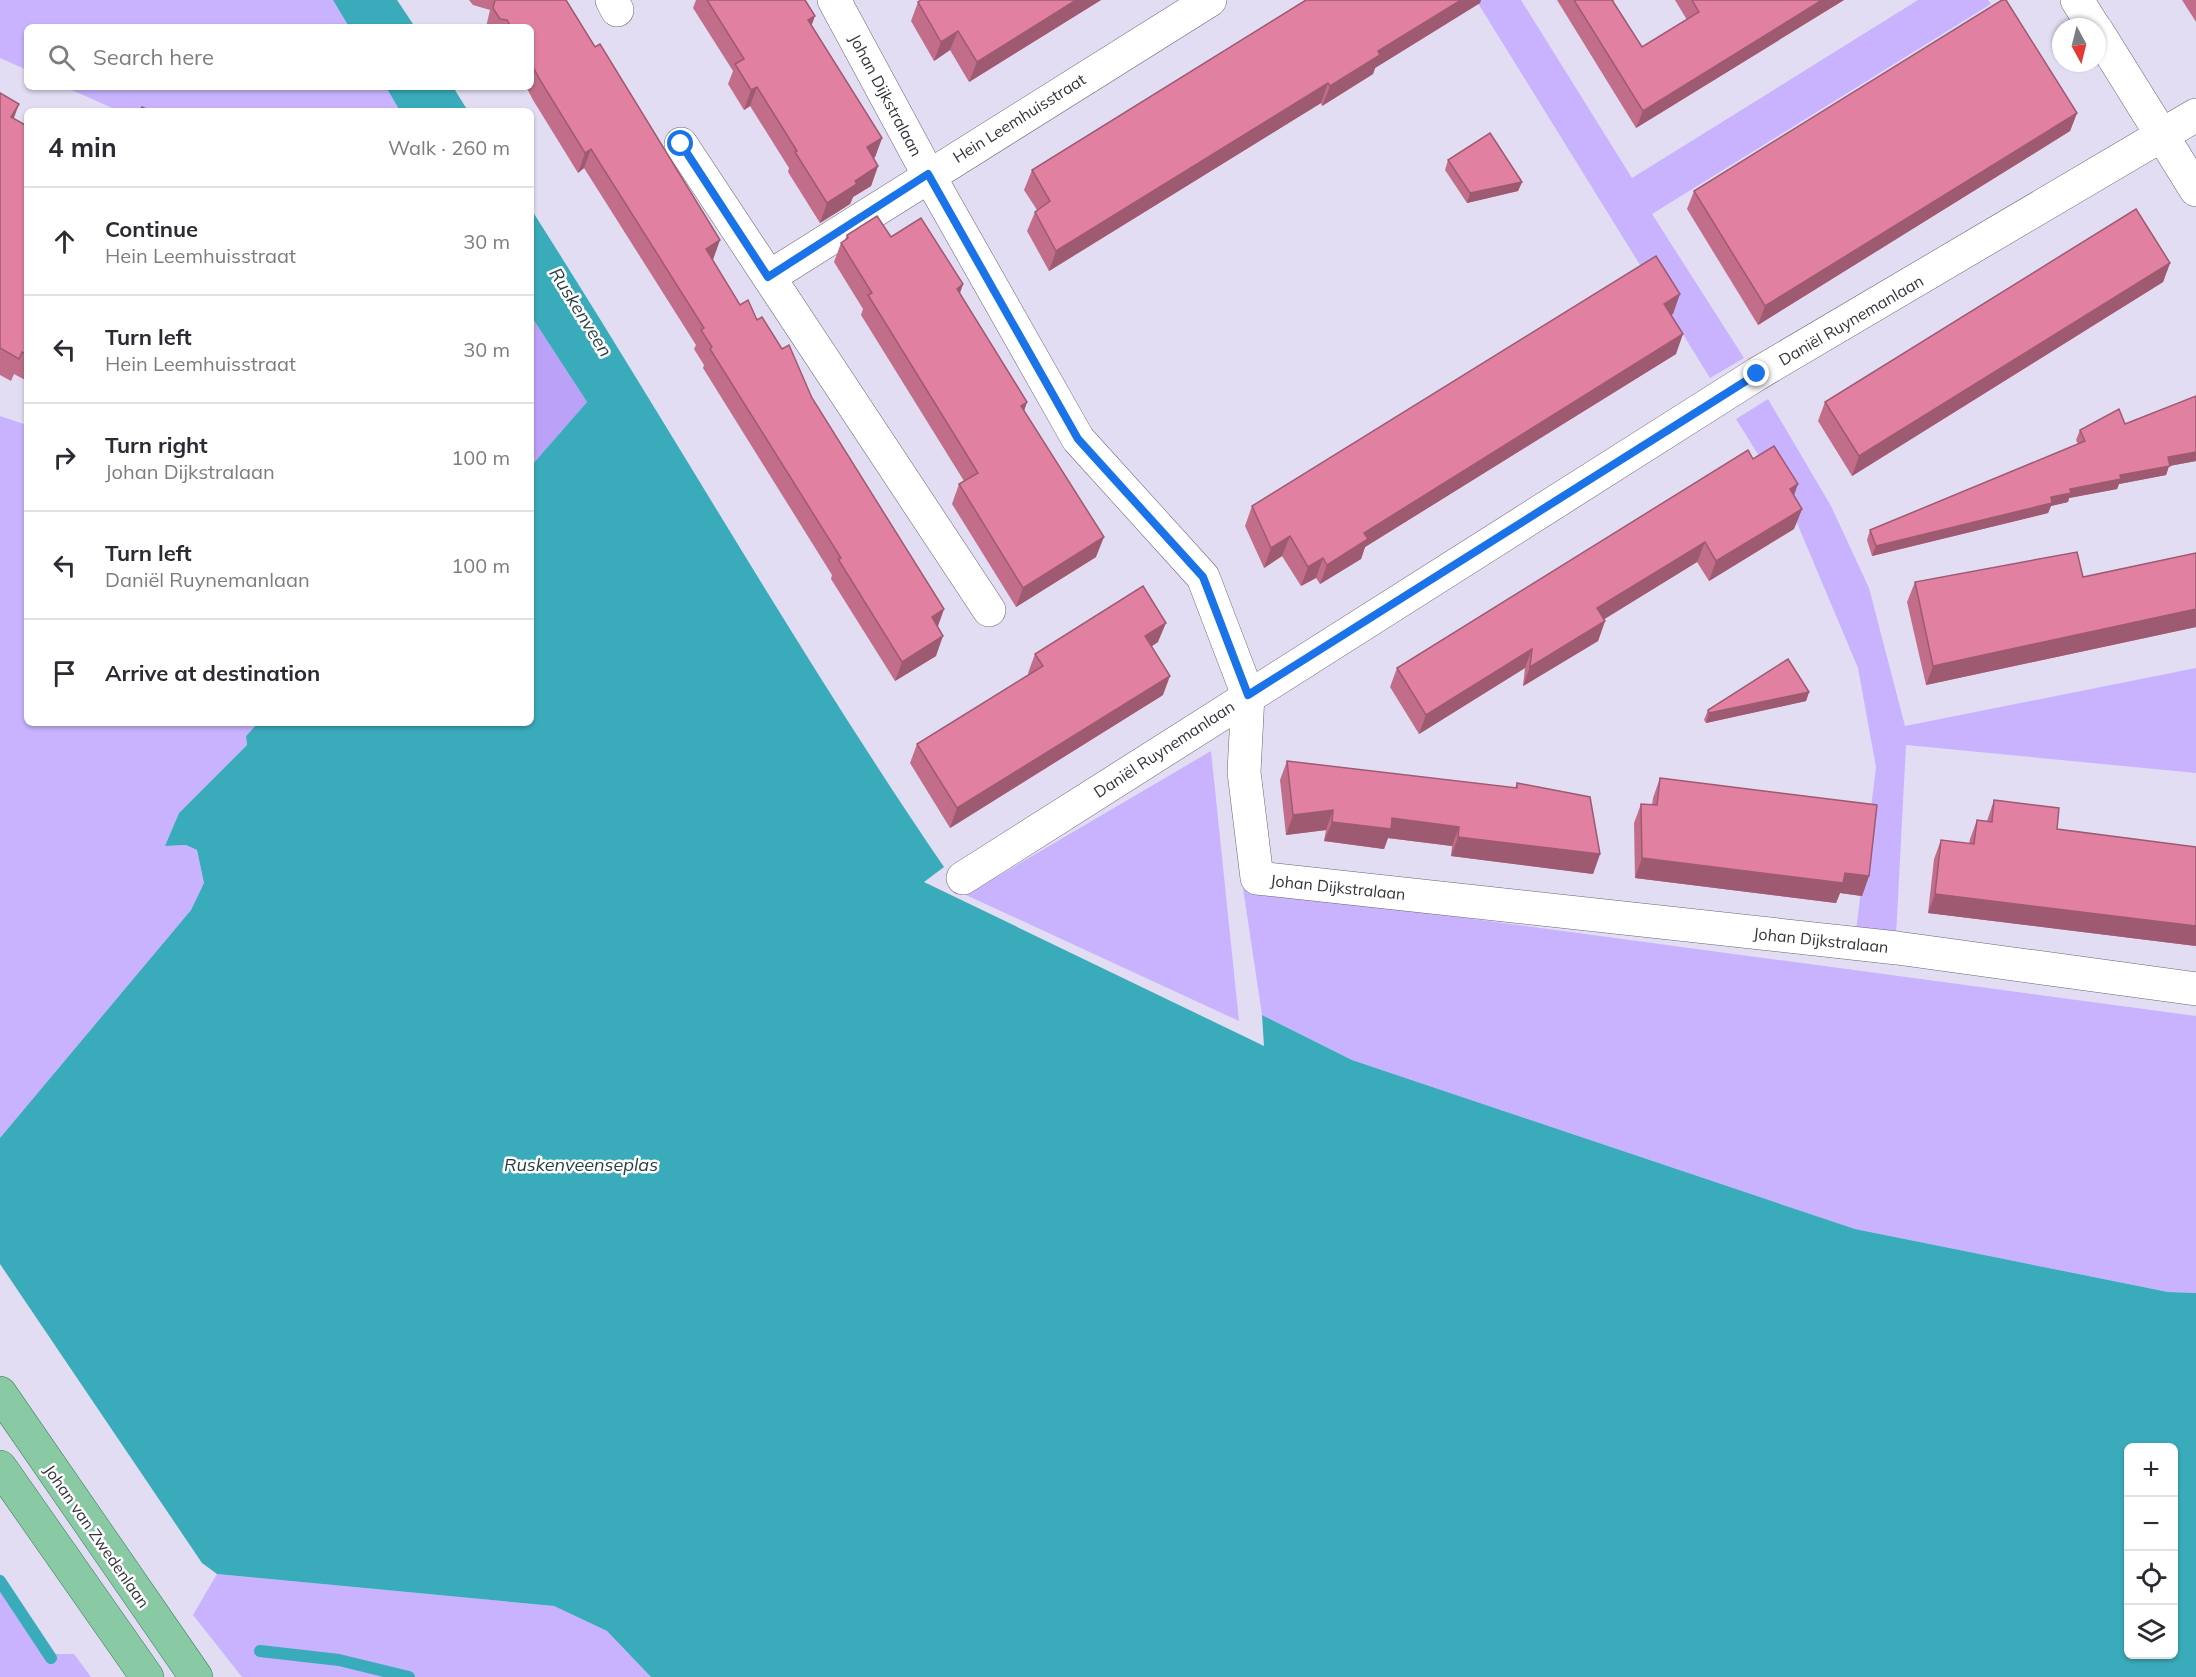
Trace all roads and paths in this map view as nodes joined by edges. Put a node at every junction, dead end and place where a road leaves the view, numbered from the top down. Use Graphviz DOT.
graph roads {
  1 [pos="834,0"];
  2 [pos="1210,0"];
  3 [pos="2077,0"];
  4 [pos="2088,18"];
  5 [pos="2106,45"];
  6 [pos="2196,115"];
  7 [pos="2164,136"];
  8 [pos="681,144"];
  9 [pos="928,174"];
  10 [pos="2196,190"];
  11 [pos="768,277"];
  12 [pos="989,610"];
  13 [pos="1248,695"];
  14 [pos="963,878"];
  15 [pos="2196,989"];
  16 [pos="0,1393"];
  17 [pos="0,1467"];
  18 [pos="147,1677"];
  19 [pos="196,1677"];
  1 -- 9 [label="street, Johan Dijkstralaan"];
  2 -- 9 [label="street, Hein Leemhuisstraat"];
  3 -- 4 [label="street"];
  5 -- 7 [label="street"];
  6 -- 7 [label="street, Daniël Ruynemanlaan"];
  7 -- 10 [label="street"];
  7 -- 13 [label="street, Daniël Ruynemanlaan"];
  8 -- 11 [label="street"];
  9 -- 11 [label="street, Hein Leemhuisstraat"];
  9 -- 13 [label="street, Johan Dijkstralaan"];
  11 -- 12 [label="street"];
  13 -- 14 [label="street, Daniël Ruynemanlaan"];
  13 -- 15 [label="street, Johan Dijkstralaan"];
  16 -- 19 [label="main road, Johan van Zwedenlaan"];
  17 -- 18 [label="main road"];
}
